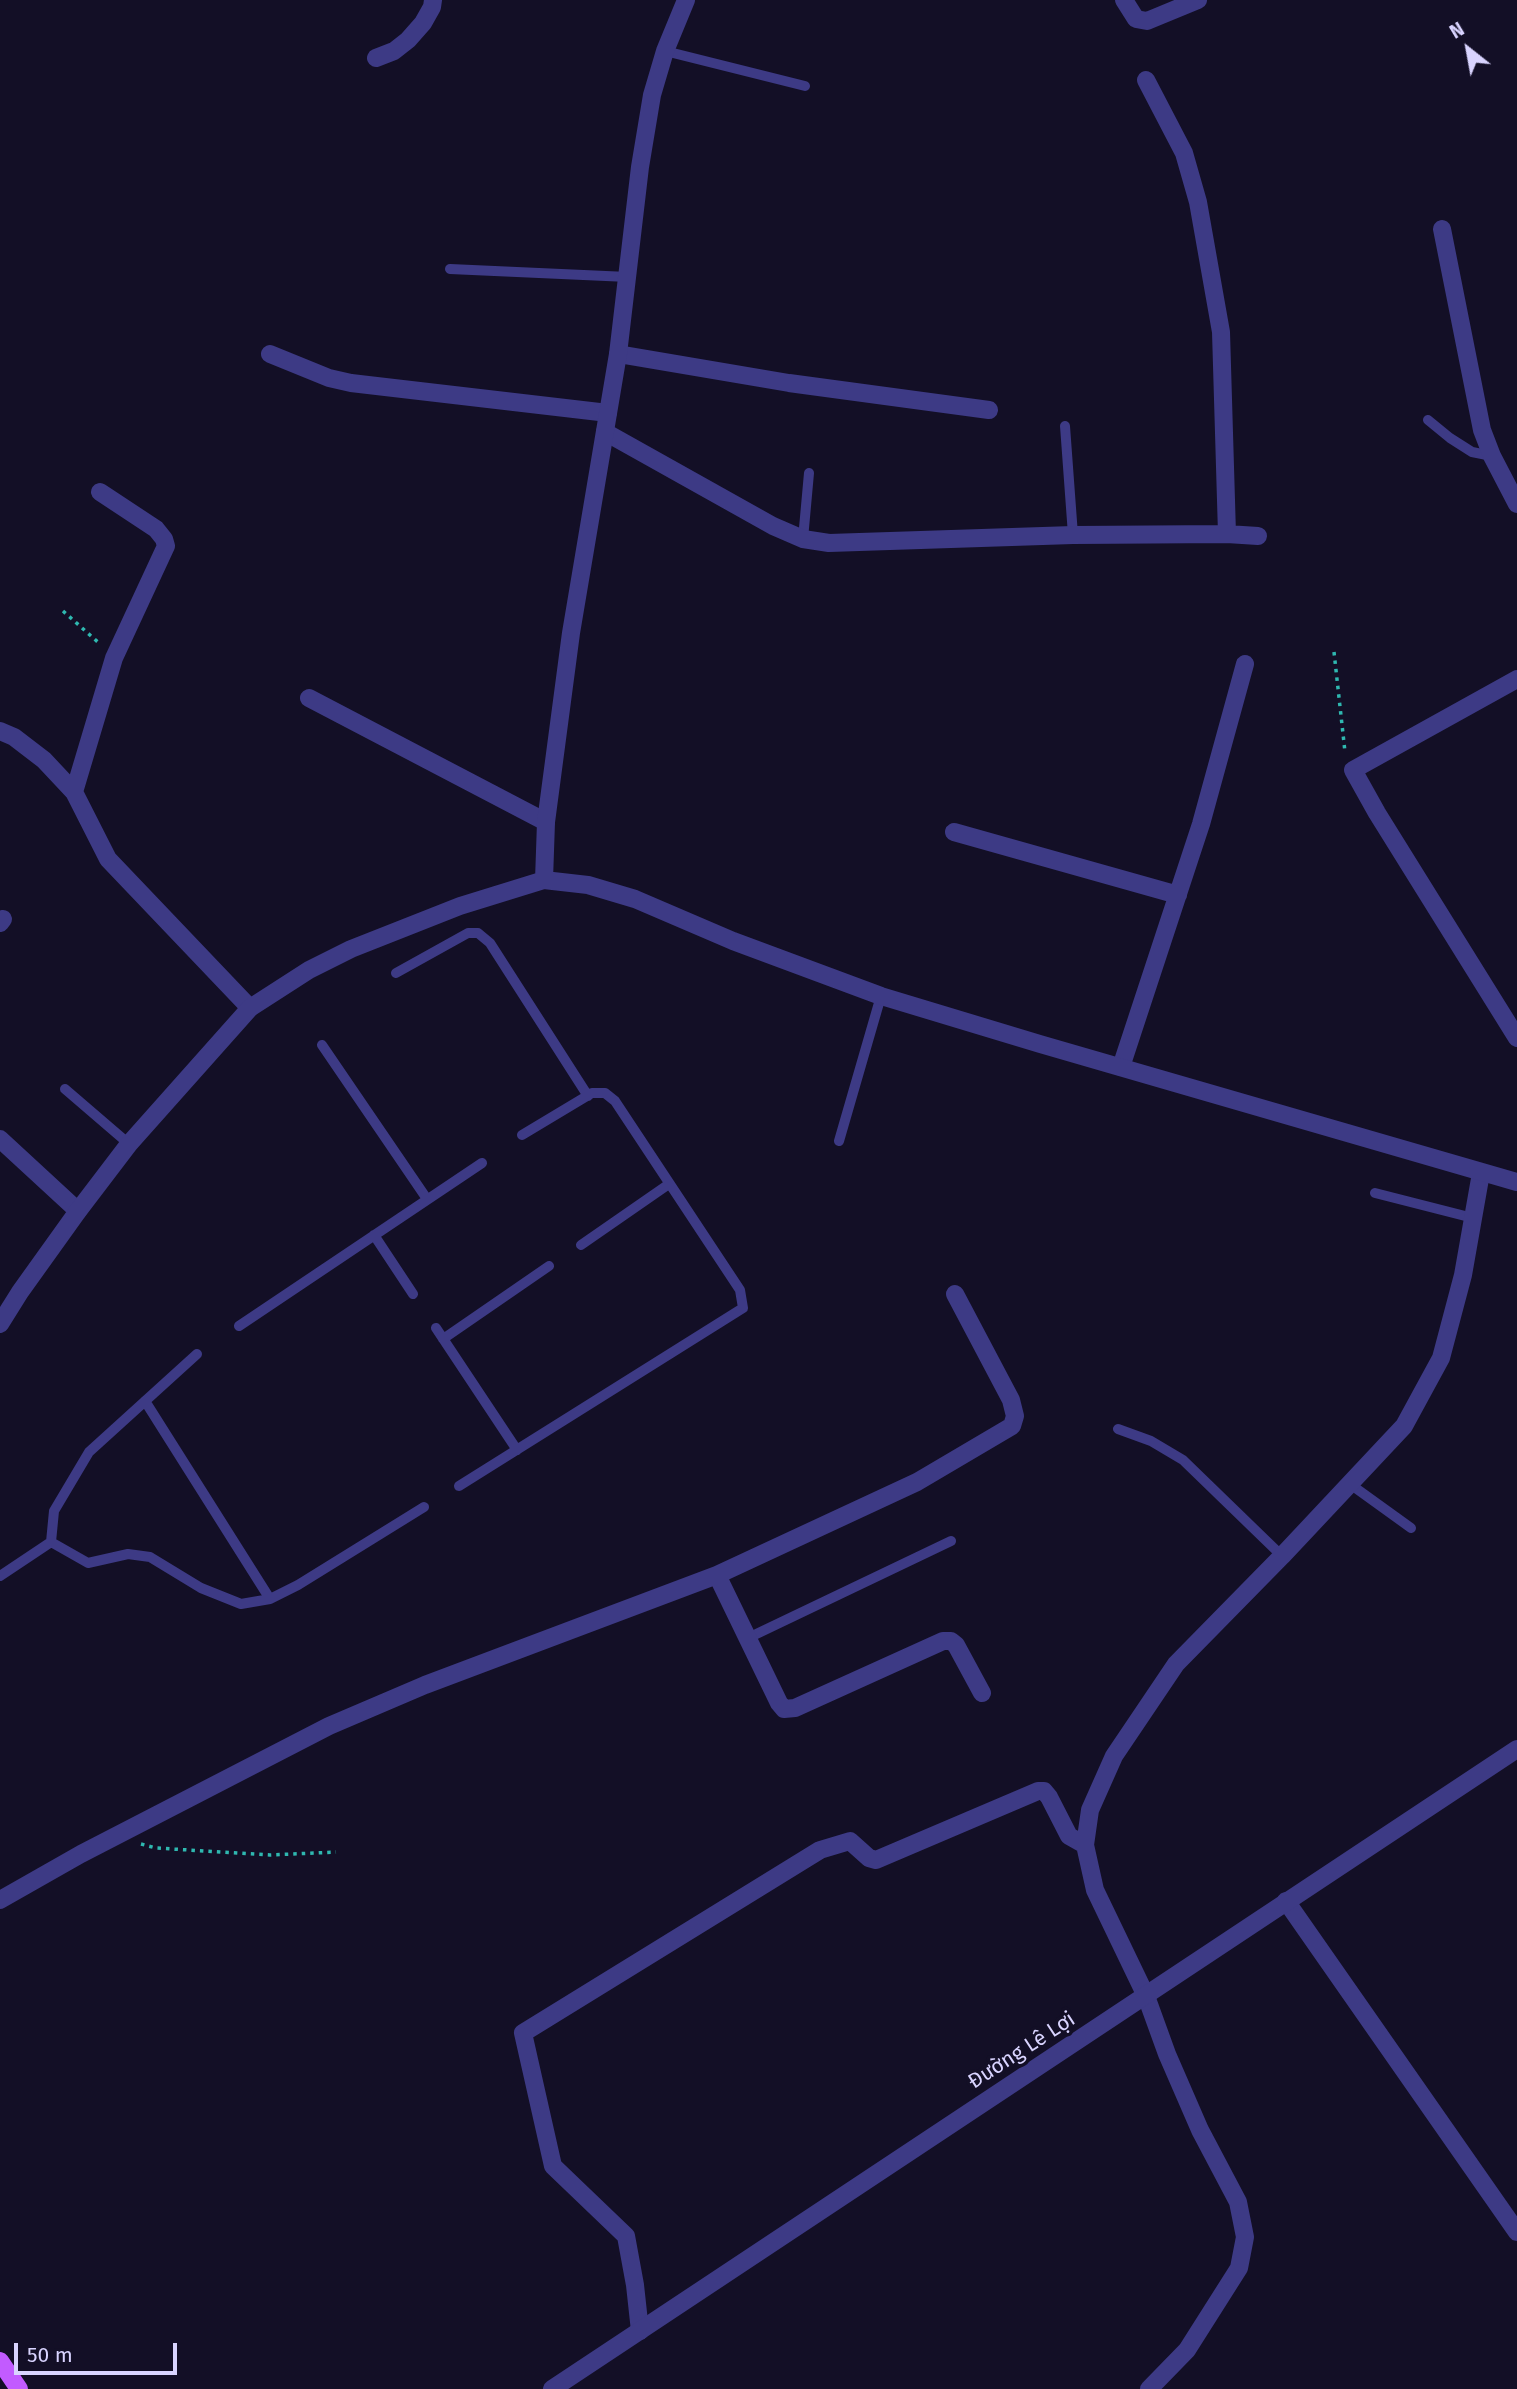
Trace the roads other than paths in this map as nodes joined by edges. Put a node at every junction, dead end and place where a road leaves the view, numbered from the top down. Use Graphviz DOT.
graph roads {
  1 [pos="432,0"];
  2 [pos="686,0"];
  3 [pos="1124,0"];
  4 [pos="1198,0"];
  5 [pos="665,51"];
  6 [pos="376,58"];
  7 [pos="1146,80"];
  8 [pos="805,86"];
  9 [pos="1442,229"];
  10 [pos="450,269"];
  11 [pos="628,277"];
  12 [pos="270,354"];
  13 [pos="618,354"];
  14 [pos="989,410"];
  15 [pos="608,413"];
  16 [pos="1428,420"];
  17 [pos="1065,426"];
  18 [pos="605,432"];
  19 [pos="1492,456"];
  20 [pos="809,473"];
  21 [pos="100,492"];
  22 [pos="1517,504"];
  23 [pos="1227,534"];
  24 [pos="1073,535"];
  25 [pos="1258,536"];
  26 [pos="803,539"];
  27 [pos="1245,664"];
  28 [pos="1517,679"];
  29 [pos="309,698"];
  30 [pos="0,732"];
  31 [pos="74,792"];
  32 [pos="545,822"];
  33 [pos="954,832"];
  34 [pos="544,880"];
  35 [pos="1178,895"];
  36 [pos="396,973"];
  37 [pos="881,996"];
  38 [pos="250,1008"];
  39 [pos="1517,1038"];
  40 [pos="322,1045"];
  41 [pos="1121,1067"];
  42 [pos="65,1089"];
  43 [pos="588,1096"];
  44 [pos="523,1135"];
  45 [pos="0,1139"];
  46 [pos="838,1141"];
  47 [pos="129,1144"];
  48 [pos="482,1163"];
  49 [pos="1481,1172"];
  50 [pos="1517,1182"];
  51 [pos="669,1184"];
  52 [pos="1375,1193"];
  53 [pos="427,1199"];
  54 [pos="78,1210"];
  55 [pos="1473,1218"];
  56 [pos="374,1235"];
  57 [pos="582,1245"];
  58 [pos="549,1266"];
  59 [pos="413,1294"];
  60 [pos="955,1294"];
  61 [pos="0,1324"];
  62 [pos="239,1326"];
  63 [pos="436,1328"];
  64 [pos="443,1339"];
  65 [pos="197,1354"];
  66 [pos="145,1401"];
  67 [pos="1118,1429"];
  68 [pos="517,1450"];
  69 [pos="1350,1484"];
  70 [pos="458,1486"];
  71 [pos="424,1507"];
  72 [pos="1411,1528"];
  73 [pos="951,1541"];
  74 [pos="51,1542"];
  75 [pos="1282,1556"];
  76 [pos="718,1575"];
  77 [pos="0,1576"];
  78 [pos="270,1599"];
  79 [pos="748,1638"];
  80 [pos="982,1693"];
  81 [pos="1517,1749"];
  82 [pos="1084,1844"];
  83 [pos="0,1900"];
  84 [pos="1286,1901"];
  85 [pos="1146,1996"];
  86 [pos="1517,2232"];
  87 [pos="640,2331"];
  88 [pos="0,2361"];
  89 [pos="19,2389"];
  90 [pos="552,2389"];
  91 [pos="1149,2389"];
  1 -- 6 [label="street"];
  2 -- 5 [label="street"];
  3 -- 4 [label="street"];
  5 -- 8 [label="lane"];
  5 -- 11 [label="street"];
  7 -- 23 [label="street"];
  9 -- 19 [label="street"];
  10 -- 11 [label="lane"];
  11 -- 13 [label="street"];
  12 -- 15 [label="street"];
  13 -- 14 [label="street"];
  13 -- 15 [label="street"];
  15 -- 18 [label="street"];
  16 -- 19 [label="lane"];
  17 -- 24 [label="lane"];
  18 -- 26 [label="street"];
  18 -- 32 [label="street"];
  19 -- 22 [label="street"];
  20 -- 26 [label="lane"];
  21 -- 31 [label="street"];
  23 -- 24 [label="street"];
  23 -- 25 [label="street"];
  24 -- 26 [label="street"];
  27 -- 35 [label="street"];
  28 -- 39 [label="street"];
  29 -- 32 [label="street"];
  30 -- 31 [label="street"];
  31 -- 38 [label="street"];
  32 -- 34 [label="street"];
  33 -- 35 [label="street"];
  34 -- 37 [label="street"];
  34 -- 38 [label="street"];
  35 -- 41 [label="street"];
  36 -- 43 [label="lane"];
  37 -- 41 [label="street"];
  37 -- 46 [label="lane"];
  38 -- 47 [label="street"];
  40 -- 53 [label="lane"];
  41 -- 49 [label="street"];
  42 -- 47 [label="lane"];
  43 -- 44 [label="lane"];
  43 -- 51 [label="lane"];
  45 -- 54 [label="street"];
  47 -- 54 [label="street"];
  48 -- 53 [label="lane"];
  49 -- 50 [label="street"];
  49 -- 55 [label="street"];
  51 -- 57 [label="lane"];
  51 -- 68 [label="lane"];
  52 -- 55 [label="lane"];
  53 -- 56 [label="lane"];
  54 -- 61 [label="street"];
  55 -- 69 [label="street"];
  56 -- 59 [label="lane"];
  56 -- 62 [label="lane"];
  58 -- 64 [label="lane"];
  60 -- 76 [label="street"];
  63 -- 64 [label="lane"];
  64 -- 68 [label="lane"];
  65 -- 66 [label="lane"];
  66 -- 74 [label="lane"];
  66 -- 78 [label="lane"];
  67 -- 75 [label="lane"];
  68 -- 70 [label="lane"];
  69 -- 72 [label="lane"];
  69 -- 75 [label="street"];
  71 -- 78 [label="lane"];
  73 -- 79 [label="lane"];
  74 -- 77 [label="lane"];
  74 -- 78 [label="lane"];
  75 -- 82 [label="street"];
  76 -- 79 [label="street"];
  76 -- 83 [label="street"];
  79 -- 80 [label="street"];
  81 -- 84 [label="street, Đường Lê Lợi"];
  82 -- 85 [label="street"];
  82 -- 87 [label="street"];
  84 -- 85 [label="street, Đường Lê Lợi"];
  84 -- 86 [label="street"];
  85 -- 87 [label="street, Đường Lê Lợi"];
  85 -- 91 [label="street"];
  87 -- 90 [label="street, Đường Lê Lợi"];
  88 -- 89 [label="main road"];
}
